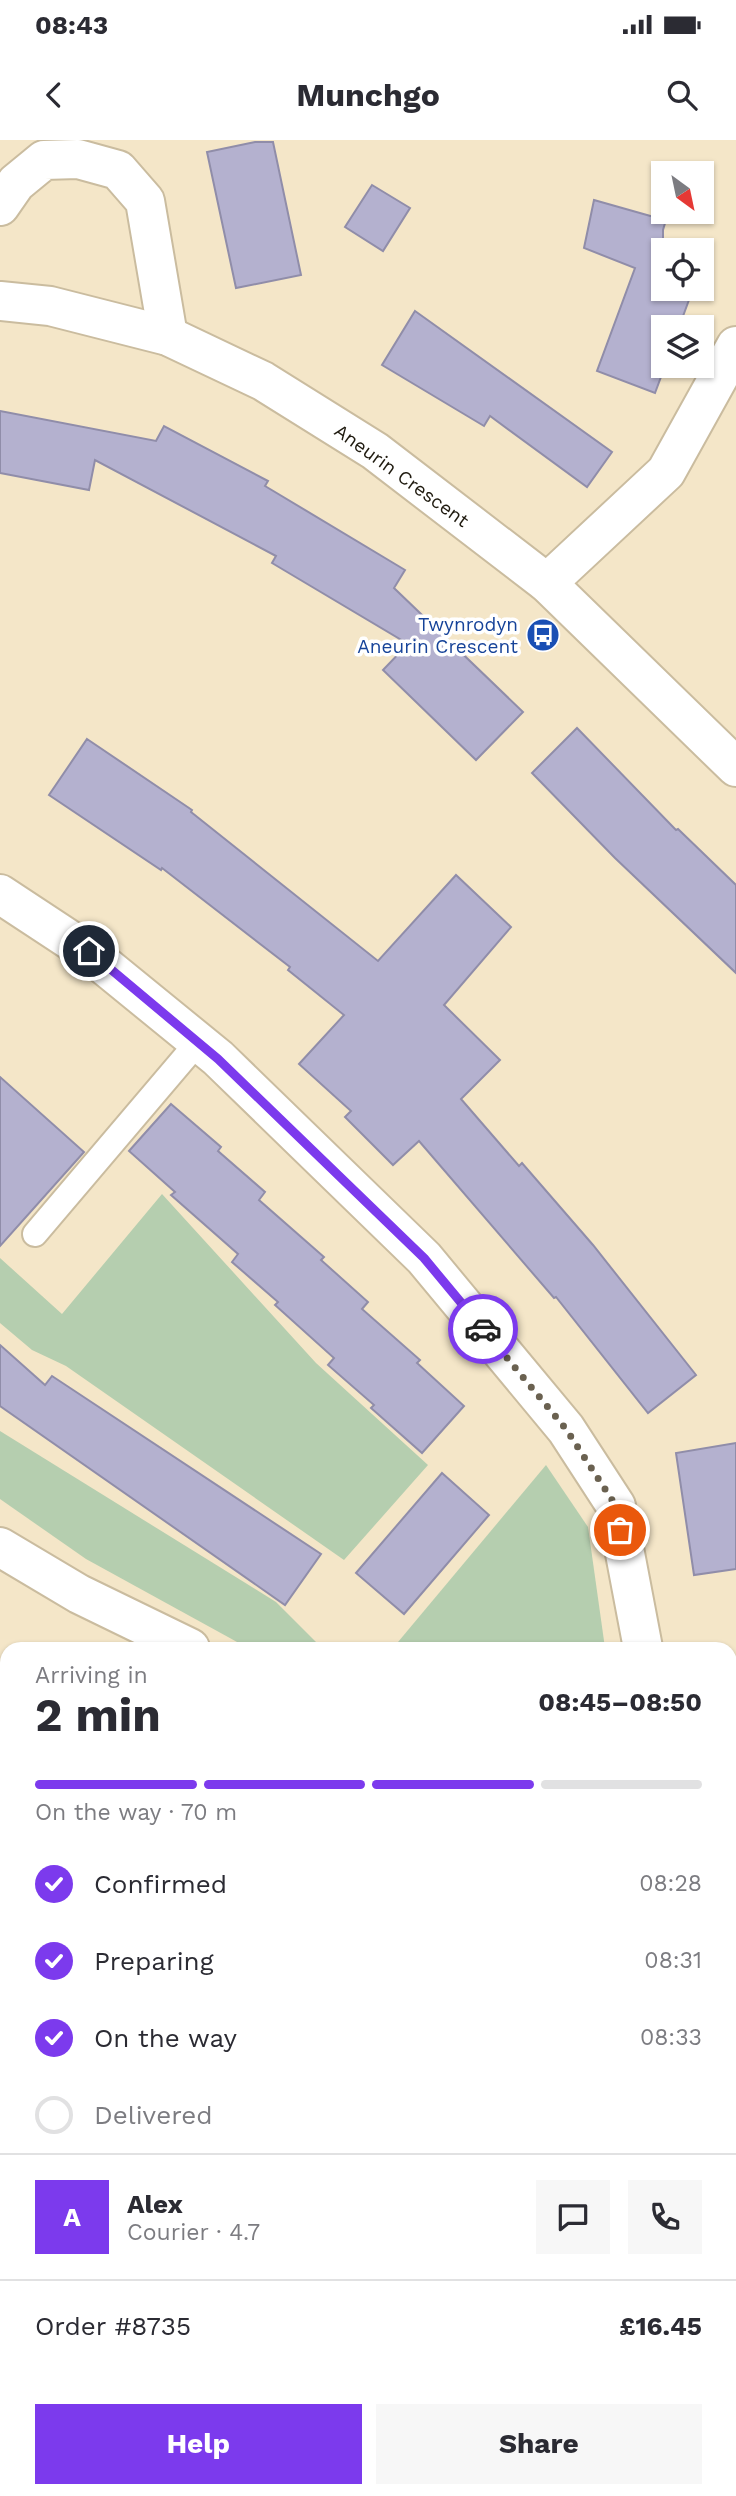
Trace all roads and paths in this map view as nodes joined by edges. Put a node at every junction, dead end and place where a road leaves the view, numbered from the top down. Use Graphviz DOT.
graph roads {
  1 [pos="0,206"];
  2 [pos="0,301"];
  3 [pos="168,336"];
  4 [pos="736,346"];
  5 [pos="547,583"];
  6 [pos="736,768"];
  7 [pos="0,894"];
  8 [pos="198,1042"];
  9 [pos="35,1234"];
  10 [pos="0,1547"];
  11 [pos="178,1642"];
  12 [pos="642,1642"];
  1 -- 3 [label="street"];
  2 -- 3 [label="street, Aneurin Crescent"];
  3 -- 5 [label="street, Aneurin Crescent"];
  4 -- 5 [label="street"];
  5 -- 6 [label="street, Aneurin Crescent"];
  7 -- 8 [label="street"];
  8 -- 9 [label="lane"];
  8 -- 12 [label="street"];
  10 -- 11 [label="street"];
}
